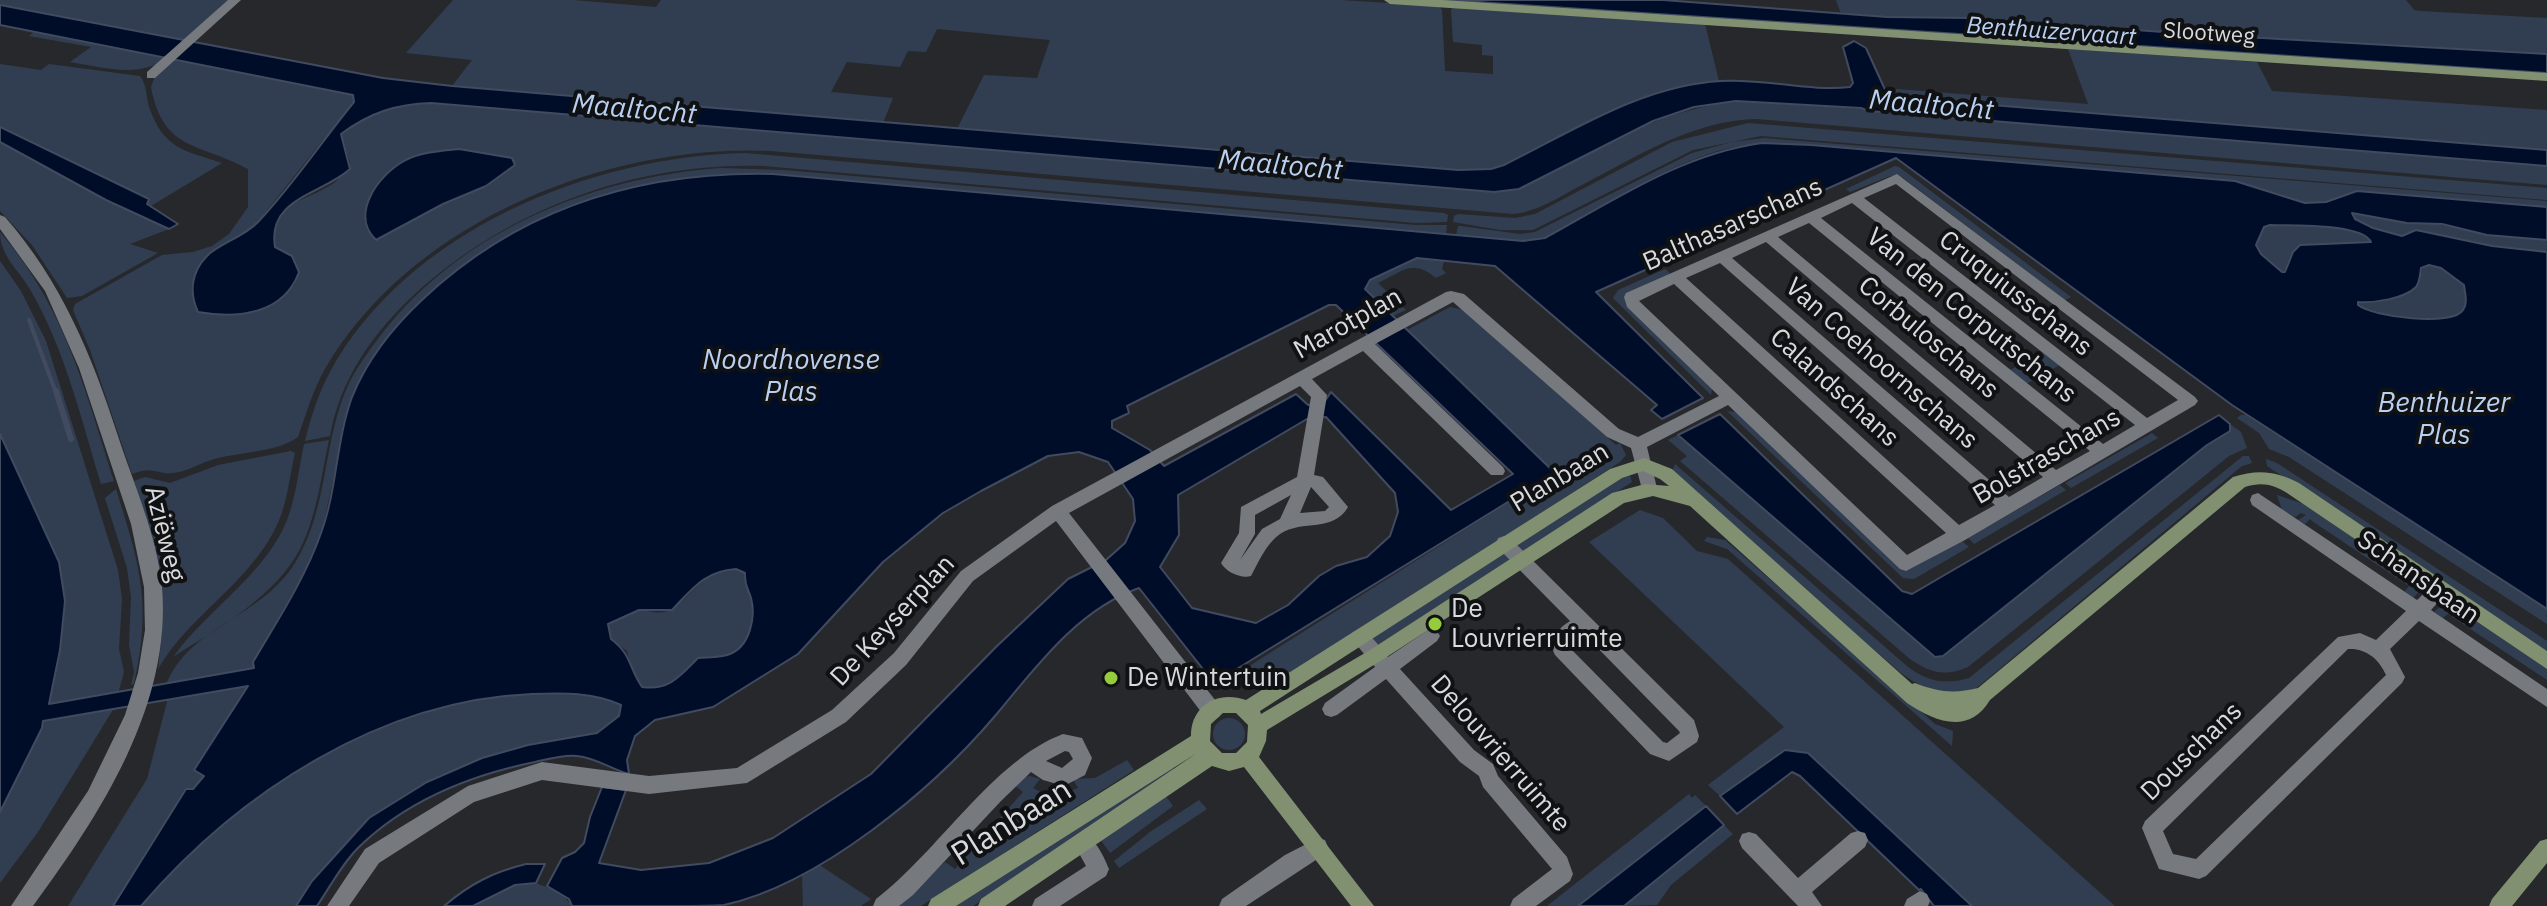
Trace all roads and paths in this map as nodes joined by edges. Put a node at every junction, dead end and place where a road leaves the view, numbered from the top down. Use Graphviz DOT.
graph roads {
  1 [pos="235,0"];
  2 [pos="1390,0"];
  3 [pos="151,75"];
  4 [pos="2547,77"];
  5 [pos="1853,197"];
  6 [pos="1811,217"];
  7 [pos="0,220"];
  8 [pos="1768,236"];
  9 [pos="1722,257"];
  10 [pos="1676,277"];
  11 [pos="1367,343"];
  12 [pos="1306,382"];
  13 [pos="1730,397"];
  14 [pos="2148,427"];
  15 [pos="1638,444"];
  16 [pos="2102,452"];
  17 [pos="1644,464"];
  18 [pos="1497,471"];
  19 [pos="2056,479"];
  20 [pos="1305,480"];
  21 [pos="1649,488"];
  22 [pos="2258,500"];
  23 [pos="2008,506"];
  24 [pos="1705,510"];
  25 [pos="1058,511"];
  26 [pos="1288,520"];
  27 [pos="1959,535"];
  28 [pos="1504,543"];
  29 [pos="1521,561"];
  30 [pos="2441,589"];
  31 [pos="2419,610"];
  32 [pos="1582,623"];
  33 [pos="1431,636"];
  34 [pos="1359,637"];
  35 [pos="2378,649"];
  36 [pos="2547,659"];
  37 [pos="1382,662"];
  38 [pos="2547,699"];
  39 [pos="1331,709"];
  40 [pos="1246,710"];
  41 [pos="1212,711"];
  42 [pos="1259,725"];
  43 [pos="1205,749"];
  44 [pos="1247,756"];
  45 [pos="1032,762"];
  46 [pos="1858,840"];
  47 [pos="1749,841"];
  48 [pos="1084,844"];
  49 [pos="1318,847"];
  50 [pos="2547,848"];
  51 [pos="1805,899"];
  52 [pos="21,906"];
  53 [pos="337,906"];
  54 [pos="883,906"];
  55 [pos="938,906"];
  56 [pos="988,906"];
  57 [pos="1042,906"];
  58 [pos="1229,906"];
  59 [pos="1364,906"];
  60 [pos="1520,906"];
  61 [pos="2499,906"];
  1 -- 3 [label="street"];
  2 -- 4 [label="street, Slootweg"];
  5 -- 6 [label="street, Balthasarschans"];
  5 -- 14 [label="street, Cruquiusschans"];
  5 -- 14 [label="street, Bolstraschans"];
  6 -- 8 [label="street, Balthasarschans"];
  6 -- 16 [label="street, Van den Corputschans"];
  7 -- 52 [label="street, Aziëweg"];
  8 -- 9 [label="street, Balthasarschans"];
  8 -- 19 [label="street, Corbuloschans"];
  9 -- 10 [label="street, Balthasarschans"];
  9 -- 23 [label="street, Van Coehoornschans"];
  10 -- 13 [label="street, Balthasarschans"];
  10 -- 27 [label="street, Calandschans"];
  11 -- 12 [label="street, Marotplan"];
  11 -- 15 [label="street, Marotplan"];
  11 -- 18 [label="street"];
  12 -- 20 [label="street"];
  12 -- 25 [label="street, Marotplan"];
  13 -- 15 [label="street"];
  13 -- 27 [label="street, Bolstraschans"];
  14 -- 16 [label="street, Bolstraschans"];
  15 -- 17 [label="street"];
  16 -- 19 [label="street, Bolstraschans"];
  17 -- 21 [label="street"];
  17 -- 24 [label="street, Planbaan"];
  17 -- 28 [label="street, Planbaan"];
  19 -- 23 [label="street, Bolstraschans"];
  20 -- 26 [label="street"];
  20 -- 26 [label="street"];
  20 -- 26 [label="street"];
  21 -- 24 [label="street"];
  21 -- 29 [label="street, Planbaan"];
  22 -- 31 [label="street, Schansbaan"];
  23 -- 27 [label="street, Bolstraschans"];
  24 -- 30 [label="street, Schansbaan"];
  25 -- 41 [label="street"];
  25 -- 53 [label="street, De Keyserplan"];
  28 -- 29 [label="street"];
  28 -- 34 [label="street, Planbaan"];
  29 -- 32 [label="street"];
  29 -- 37 [label="street, Planbaan"];
  30 -- 31 [label="street"];
  30 -- 36 [label="street, Schansbaan"];
  31 -- 35 [label="street"];
  31 -- 38 [label="street, Schansbaan"];
  32 -- 32 [label="street"];
  33 -- 37 [label="street, Delouvrierruimte"];
  34 -- 37 [label="street, Delouvrierruimte"];
  34 -- 40 [label="street, Planbaan"];
  35 -- 35 [label="street, Douschans"];
  37 -- 39 [label="street, Delouvrierruimte"];
  37 -- 42 [label="street, Planbaan"];
  37 -- 60 [label="street, Delouvrierruimte"];
  40 -- 41 [label="street"];
  40 -- 42 [label="street"];
  41 -- 43 [label="street"];
  42 -- 44 [label="street"];
  43 -- 44 [label="street"];
  43 -- 48 [label="street, Planbaan"];
  43 -- 55 [label="street, Planbaan"];
  44 -- 49 [label="street"];
  45 -- 54 [label="street"];
  46 -- 51 [label="street"];
  47 -- 51 [label="street"];
  48 -- 56 [label="street, Planbaan"];
  48 -- 57 [label="street, Planbaan"];
  49 -- 58 [label="street"];
  49 -- 59 [label="street"];
  50 -- 61 [label="street"];
}
